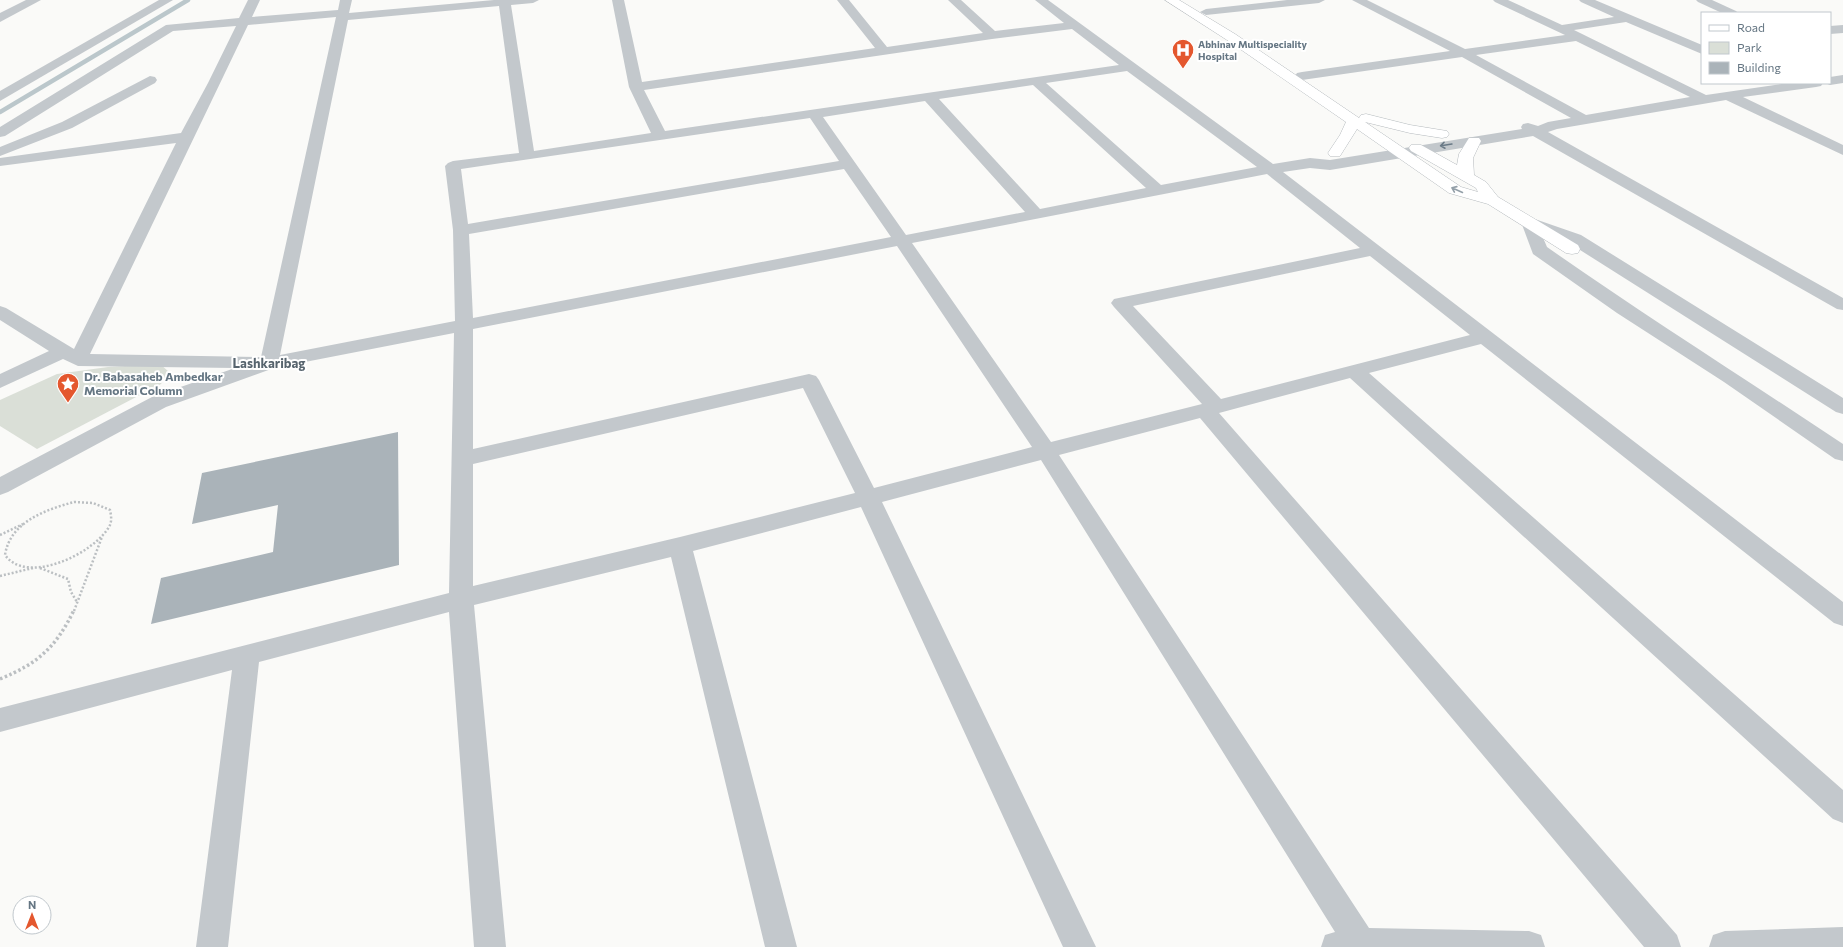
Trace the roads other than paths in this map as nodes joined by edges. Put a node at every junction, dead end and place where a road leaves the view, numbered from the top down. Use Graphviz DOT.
graph roads {
  1 [pos="35,0"];
  2 [pos="167,0"];
  3 [pos="254,0"];
  4 [pos="533,0"];
  5 [pos="618,0"];
  6 [pos="843,0"];
  7 [pos="954,0"];
  8 [pos="1041,0"];
  9 [pos="1172,0"];
  10 [pos="1188,0"];
  11 [pos="1319,0"];
  12 [pos="1358,0"];
  13 [pos="1499,0"];
  14 [pos="1585,0"];
  15 [pos="505,1"];
  16 [pos="1708,1"];
  17 [pos="344,10"];
  18 [pos="1206,12"];
  19 [pos="1730,12"];
  20 [pos="0,18"];
  21 [pos="1627,18"];
  22 [pos="243,23"];
  23 [pos="1073,25"];
  24 [pos="1561,29"];
  25 [pos="1843,29"];
  26 [pos="1831,30"];
  27 [pos="992,35"];
  28 [pos="1578,37"];
  29 [pos="1701,50"];
  30 [pos="884,51"];
  31 [pos="1465,54"];
  32 [pos="1130,67"];
  33 [pos="1302,76"];
  34 [pos="1843,79"];
  35 [pos="150,80"];
  36 [pos="1036,81"];
  37 [pos="1831,81"];
  38 [pos="1798,84"];
  39 [pos="1781,85"];
  40 [pos="636,87"];
  41 [pos="1729,96"];
  42 [pos="0,97"];
  43 [pos="929,97"];
  44 [pos="1704,99"];
  45 [pos="814,114"];
  46 [pos="1360,119"];
  47 [pos="1585,120"];
  48 [pos="1521,124"];
  49 [pos="1553,125"];
  50 [pos="1536,131"];
  51 [pos="0,133"];
  52 [pos="1442,134"];
  53 [pos="660,136"];
  54 [pos="186,137"];
  55 [pos="1474,141"];
  56 [pos="1386,143"];
  57 [pos="1401,146"];
  58 [pos="1418,149"];
  59 [pos="1843,151"];
  60 [pos="0,152"];
  61 [pos="1335,153"];
  62 [pos="527,156"];
  63 [pos="0,162"];
  64 [pos="1310,163"];
  65 [pos="848,164"];
  66 [pos="1270,169"];
  67 [pos="1467,177"];
  68 [pos="1158,190"];
  69 [pos="1494,201"];
  70 [pos="1036,214"];
  71 [pos="1529,222"];
  72 [pos="461,230"];
  73 [pos="900,240"];
  74 [pos="1572,249"];
  75 [pos="1373,250"];
  76 [pos="1843,305"];
  77 [pos="0,312"];
  78 [pos="464,324"];
  79 [pos="1485,337"];
  80 [pos="71,355"];
  81 [pos="269,363"];
  82 [pos="1354,371"];
  83 [pos="0,382"];
  84 [pos="1843,407"];
  85 [pos="1211,408"];
  86 [pos="1046,451"];
  87 [pos="1843,454"];
  88 [pos="462,459"];
  89 [pos="0,487"];
  90 [pos="868,497"];
  91 [pos="680,546"];
  92 [pos="461,599"];
  93 [pos="1843,616"];
  94 [pos="247,656"];
  95 [pos="0,720"];
  96 [pos="1843,809"];
  97 [pos="1843,943"];
  98 [pos="1349,946"];
  99 [pos="212,947"];
  100 [pos="490,947"];
  101 [pos="781,947"];
  102 [pos="1080,947"];
  103 [pos="1529,947"];
  104 [pos="1665,947"];
  105 [pos="1726,947"];
  1 -- 20 [label="street"];
  2 -- 42 [label="street"];
  3 -- 22 [label="street"];
  4 -- 15 [label="street"];
  5 -- 40 [label="street"];
  6 -- 30 [label="street"];
  7 -- 27 [label="street"];
  8 -- 23 [label="street"];
  9 -- 46 [label="main road"];
  10 -- 18 [label="main road"];
  11 -- 18 [label="street"];
  12 -- 31 [label="street"];
  13 -- 24 [label="street"];
  14 -- 21 [label="street"];
  15 -- 17 [label="street"];
  15 -- 62 [label="street"];
  16 -- 19 [label="street"];
  17 -- 22 [label="street"];
  17 -- 81 [label="street"];
  18 -- 33 [label="main road"];
  21 -- 24 [label="street"];
  21 -- 29 [label="street"];
  22 -- 51 [label="street"];
  22 -- 54 [label="street"];
  23 -- 27 [label="street"];
  23 -- 32 [label="street"];
  24 -- 28 [label="street"];
  25 -- 26 [label="street"];
  27 -- 30 [label="street"];
  28 -- 31 [label="street"];
  28 -- 44 [label="street"];
  30 -- 40 [label="street"];
  31 -- 33 [label="street"];
  31 -- 47 [label="street"];
  32 -- 36 [label="street"];
  32 -- 66 [label="street"];
  33 -- 46 [label="main road"];
  34 -- 37 [label="street"];
  35 -- 60 [label="street"];
  36 -- 43 [label="street"];
  36 -- 68 [label="street"];
  38 -- 39 [label="street"];
  39 -- 41 [label="street"];
  40 -- 53 [label="street"];
  41 -- 44 [label="street"];
  41 -- 59 [label="street"];
  43 -- 45 [label="street"];
  43 -- 70 [label="street"];
  44 -- 47 [label="street"];
  45 -- 53 [label="street"];
  45 -- 65 [label="street"];
  46 -- 52 [label="main road"];
  46 -- 56 [label="main road"];
  46 -- 57 [label="main road"];
  46 -- 61 [label="main road"];
  47 -- 49 [label="street"];
  48 -- 49 [label="street"];
  48 -- 50 [label="street"];
  48 -- 52 [label="street"];
  49 -- 50 [label="street"];
  50 -- 55 [label="street"];
  50 -- 76 [label="street"];
  52 -- 57 [label="street"];
  53 -- 62 [label="street"];
  54 -- 63 [label="street"];
  54 -- 80 [label="street"];
  55 -- 58 [label="street, one-way"];
  55 -- 67 [label="main road"];
  56 -- 57 [label="street"];
  56 -- 61 [label="street"];
  57 -- 58 [label="main road"];
  57 -- 64 [label="street"];
  69 -- 57 [label="main road, one-way"];
  58 -- 67 [label="main road"];
  61 -- 64 [label="street"];
  62 -- 72 [label="street"];
  64 -- 66 [label="street"];
  65 -- 72 [label="street"];
  65 -- 73 [label="street"];
  66 -- 68 [label="street"];
  66 -- 75 [label="street"];
  67 -- 69 [label="main road"];
  68 -- 70 [label="street"];
  69 -- 71 [label="main road"];
  70 -- 73 [label="street"];
  71 -- 74 [label="main road"];
  71 -- 84 [label="street"];
  71 -- 87 [label="street"];
  72 -- 78 [label="street"];
  73 -- 78 [label="street"];
  73 -- 86 [label="street"];
  75 -- 79 [label="street"];
  75 -- 85 [label="street"];
  77 -- 80 [label="street"];
  78 -- 81 [label="street"];
  78 -- 88 [label="street"];
  79 -- 82 [label="street"];
  79 -- 93 [label="street"];
  80 -- 81 [label="street"];
  80 -- 83 [label="street"];
  81 -- 89 [label="street"];
  82 -- 85 [label="street"];
  82 -- 96 [label="street"];
  85 -- 86 [label="street"];
  85 -- 104 [label="street"];
  86 -- 90 [label="street"];
  86 -- 98 [label="street"];
  88 -- 90 [label="street"];
  88 -- 92 [label="street"];
  90 -- 91 [label="street"];
  90 -- 102 [label="street"];
  91 -- 92 [label="street"];
  91 -- 101 [label="street"];
  92 -- 94 [label="street"];
  92 -- 100 [label="street"];
  94 -- 95 [label="street"];
  94 -- 99 [label="street"];
  97 -- 105 [label="street"];
  98 -- 103 [label="street"];
}
